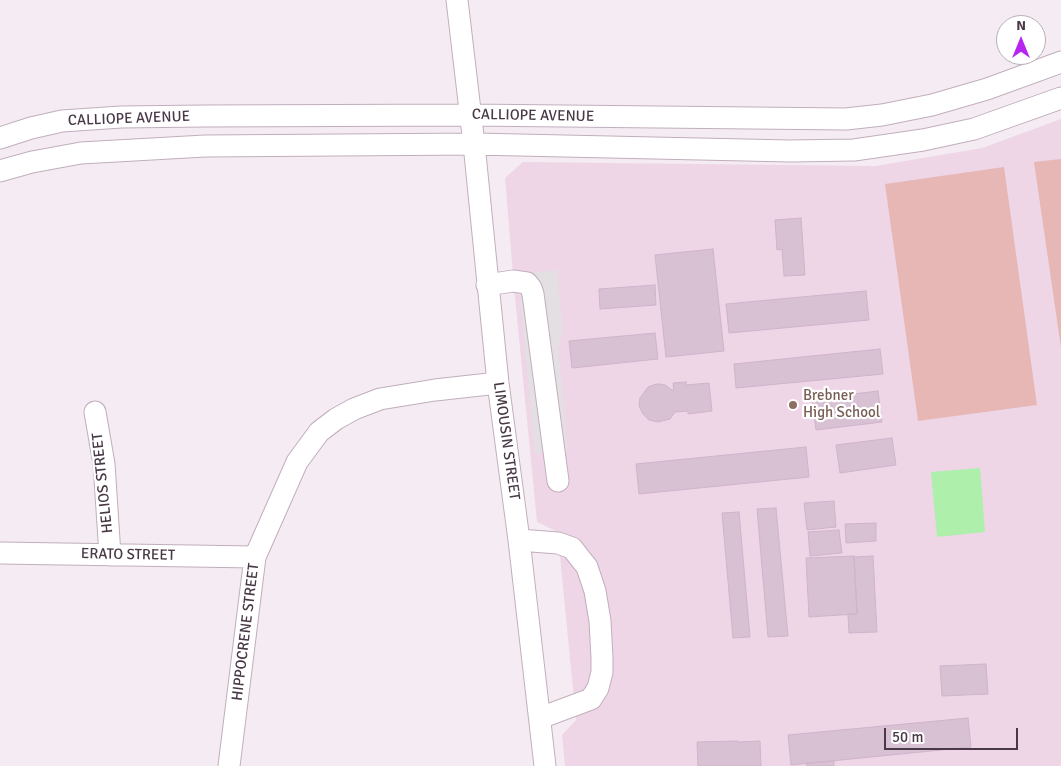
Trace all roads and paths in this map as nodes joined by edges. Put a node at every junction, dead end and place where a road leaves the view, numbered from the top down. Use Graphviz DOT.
graph roads {
  1 [pos="457,0"];
  2 [pos="1061,62"];
  3 [pos="1061,98"];
  4 [pos="470,115"];
  5 [pos="204,116"];
  6 [pos="0,138"];
  7 [pos="474,144"];
  8 [pos="205,146"];
  9 [pos="0,171"];
  10 [pos="487,285"];
  11 [pos="498,383"];
  12 [pos="95,412"];
  13 [pos="558,481"];
  14 [pos="519,540"];
  15 [pos="0,553"];
  16 [pos="110,555"];
  17 [pos="255,557"];
  18 [pos="540,718"];
  19 [pos="229,766"];
  20 [pos="545,766"];
  1 -- 4 [label="street, LIMOUSIN STREET"];
  2 -- 4 [label="street, CALLIOPE AVENUE"];
  3 -- 7 [label="street, CALLIOPE AVENUE"];
  4 -- 5 [label="street, CALLIOPE AVENUE"];
  4 -- 7 [label="street, LIMOUSIN STREET"];
  5 -- 6 [label="street, CALLIOPE AVENUE"];
  5 -- 8 [label="street"];
  7 -- 8 [label="street, CALLIOPE AVENUE"];
  7 -- 10 [label="street, LIMOUSIN STREET"];
  8 -- 9 [label="street, CALLIOPE AVENUE"];
  10 -- 11 [label="street, LIMOUSIN STREET"];
  10 -- 13 [label="street"];
  11 -- 14 [label="street, LIMOUSIN STREET"];
  11 -- 17 [label="street, HIPPOCRENE STREET"];
  12 -- 16 [label="street, HELIOS STREET"];
  14 -- 18 [label="street, LIMOUSIN STREET"];
  14 -- 18 [label="street"];
  15 -- 16 [label="street, ERATO STREET"];
  16 -- 17 [label="street, ERATO STREET"];
  17 -- 19 [label="street, HIPPOCRENE STREET"];
  18 -- 20 [label="street, LIMOUSIN STREET"];
}
